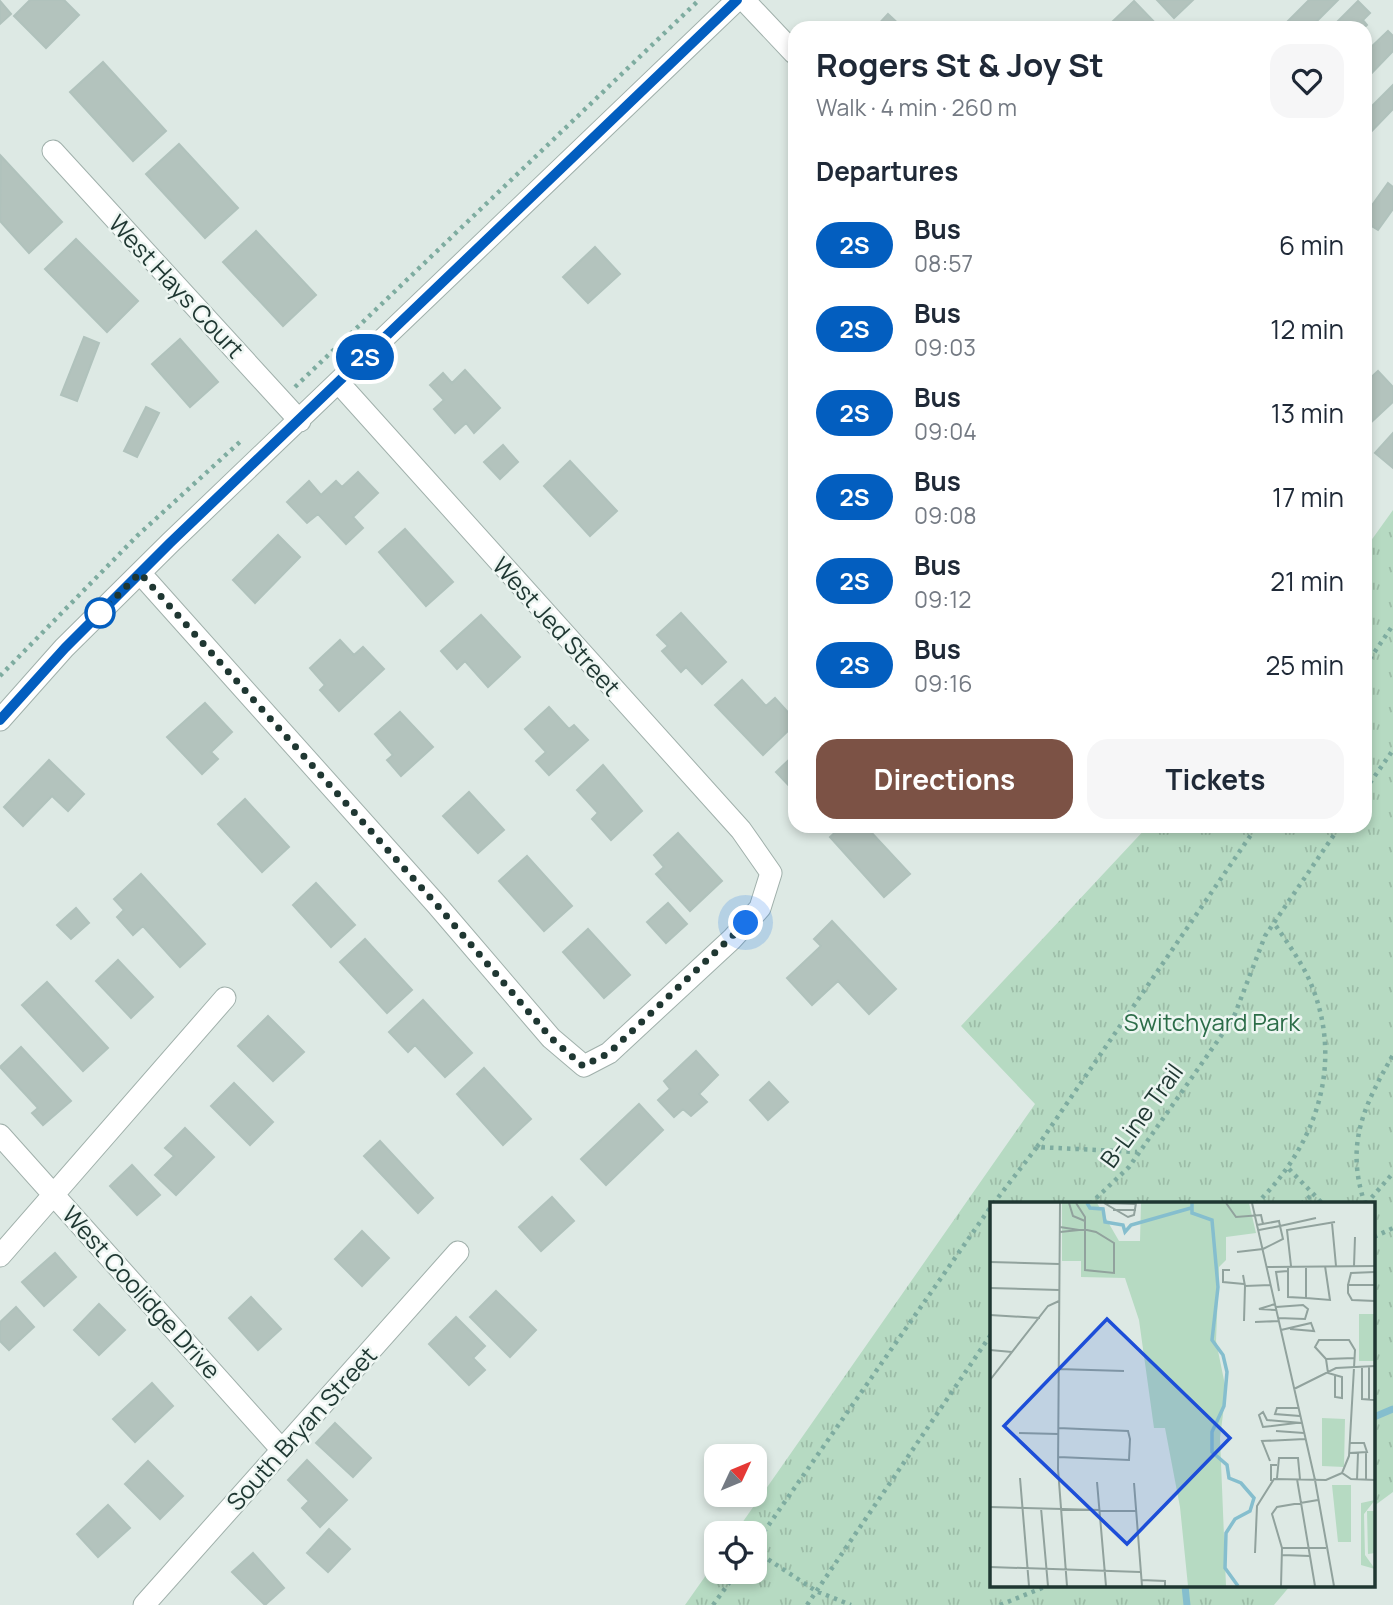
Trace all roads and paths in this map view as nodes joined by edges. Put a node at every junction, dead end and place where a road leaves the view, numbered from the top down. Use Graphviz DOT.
graph roads {
  1 [pos="699,0"];
  2 [pos="737,0"];
  3 [pos="744,0"];
  4 [pos="788,47"];
  5 [pos="53,151"];
  6 [pos="338,382"];
  7 [pos="296,386"];
  8 [pos="300,421"];
  9 [pos="250,432"];
  10 [pos="140,573"];
  11 [pos="1393,625"];
  12 [pos="1372,656"];
  13 [pos="0,676"];
  14 [pos="0,720"];
  15 [pos="1393,750"];
  16 [pos="1372,780"];
  17 [pos="1252,833"];
  18 [pos="1335,833"];
  19 [pos="1274,923"];
  20 [pos="225,998"];
  21 [pos="1393,1055"];
  22 [pos="0,1135"];
  23 [pos="1037,1147"];
  24 [pos="1137,1152"];
  25 [pos="1289,1169"];
  26 [pos="1393,1173"];
  27 [pos="54,1193"];
  28 [pos="1313,1194"];
  29 [pos="994,1202"];
  30 [pos="1092,1202"];
  31 [pos="1258,1202"];
  32 [pos="1303,1202"];
  33 [pos="1321,1202"];
  34 [pos="1364,1202"];
  35 [pos="1367,1202"];
  36 [pos="990,1208"];
  37 [pos="1393,1228"];
  38 [pos="1376,1236"];
  39 [pos="458,1252"];
  40 [pos="0,1256"];
  41 [pos="990,1336"];
  42 [pos="282,1450"];
  43 [pos="767,1529"];
  44 [pos="767,1557"];
  45 [pos="728,1584"];
  46 [pos="1042,1588"];
  47 [pos="816,1591"];
  48 [pos="145,1605"];
  49 [pos="713,1605"];
  50 [pos="807,1605"];
  51 [pos="851,1605"];
  52 [pos="1000,1605"];
  1 -- 7 [label="path"];
  2 -- 6 [label="street"];
  3 -- 4 [label="street"];
  5 -- 8 [label="street, West Hays Court"];
  6 -- 8 [label="street"];
  6 -- 10 [label="street, West Jed Street"];
  8 -- 10 [label="street"];
  9 -- 13 [label="path"];
  10 -- 14 [label="street"];
  11 -- 12 [label="path"];
  15 -- 16 [label="path"];
  17 -- 23 [label="path"];
  18 -- 19 [label="path, B-Line Trail"];
  19 -- 24 [label="path, B-Line Trail"];
  19 -- 25 [label="path"];
  20 -- 27 [label="street"];
  21 -- 34 [label="path"];
  22 -- 27 [label="street, West Coolidge Drive"];
  23 -- 24 [label="path"];
  23 -- 29 [label="path"];
  24 -- 30 [label="path, B-Line Trail"];
  25 -- 28 [label="path"];
  25 -- 31 [label="path"];
  26 -- 35 [label="path"];
  27 -- 40 [label="street"];
  27 -- 42 [label="street, West Coolidge Drive"];
  28 -- 32 [label="path"];
  28 -- 33 [label="path"];
  36 -- 43 [label="path"];
  37 -- 38 [label="path"];
  39 -- 42 [label="street, South Bryan Street"];
  41 -- 47 [label="path"];
  42 -- 48 [label="street, South Bryan Street"];
  44 -- 47 [label="path"];
  45 -- 49 [label="path"];
  46 -- 52 [label="path"];
  47 -- 50 [label="path"];
  47 -- 51 [label="path"];
}
